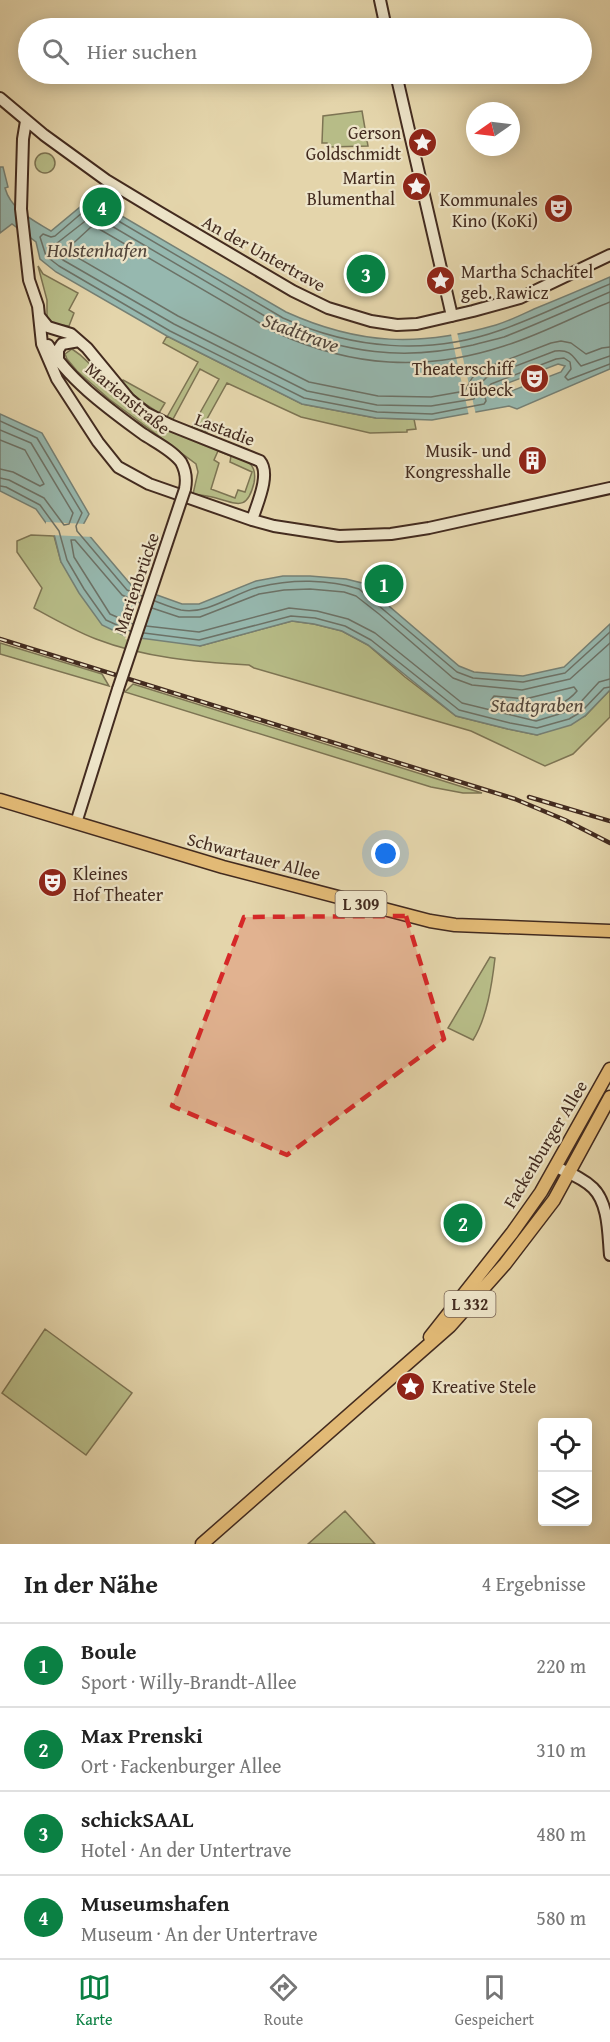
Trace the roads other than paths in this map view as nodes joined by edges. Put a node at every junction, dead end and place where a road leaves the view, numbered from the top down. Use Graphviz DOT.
graph roads {
  1 [pos="380,0"];
  2 [pos="384,18"];
  3 [pos="398,84"];
  4 [pos="0,98"];
  5 [pos="26,121"];
  6 [pos="610,255"];
  7 [pos="452,316"];
  8 [pos="40,317"];
  9 [pos="43,334"];
  10 [pos="79,341"];
  11 [pos="58,359"];
  12 [pos="81,384"];
  13 [pos="76,408"];
  14 [pos="610,488"];
  15 [pos="185,489"];
  16 [pos="252,520"];
  17 [pos="0,800"];
  18 [pos="76,823"];
  19 [pos="610,931"];
  20 [pos="610,1069"];
  21 [pos="610,1097"];
  22 [pos="556,1167"];
  23 [pos="569,1173"];
  24 [pos="610,1255"];
  25 [pos="421,1350"];
  26 [pos="202,1544"];
  1 -- 2 [label="main road"];
  3 -- 7 [label="main road"];
  4 -- 5 [label="main road, An der Untertrave"];
  5 -- 7 [label="main road, An der Untertrave"];
  5 -- 8 [label="main road"];
  6 -- 7 [label="main road, An der Untertrave"];
  8 -- 9 [label="main road"];
  8 -- 10 [label="main road, Lastadie"];
  9 -- 11 [label="main road, Marienstraße"];
  9 -- 13 [label="main road"];
  10 -- 11 [label="main road"];
  10 -- 16 [label="main road, Lastadie"];
  11 -- 12 [label="main road, Marienstraße"];
  12 -- 13 [label="main road"];
  12 -- 15 [label="main road, Marienstraße"];
  13 -- 16 [label="main road"];
  14 -- 16 [label="main road"];
  15 -- 18 [label="main road, Marienbrücke, bridge"];
  17 -- 18 [label="main road, Schwartauer Allee / L 309"];
  18 -- 19 [label="main road, Schwartauer Allee / L 309"];
  20 -- 22 [label="main road, Fackenburger Allee / L 332"];
  21 -- 23 [label="main road, Fackenburger Allee / L 332"];
  22 -- 23 [label="main road"];
  22 -- 25 [label="main road, Fackenburger Allee / L 332"];
  23 -- 24 [label="main road"];
  23 -- 25 [label="main road, Fackenburger Allee / L 332"];
  25 -- 26 [label="main road, Fackenburger Allee / L 332"];
}
